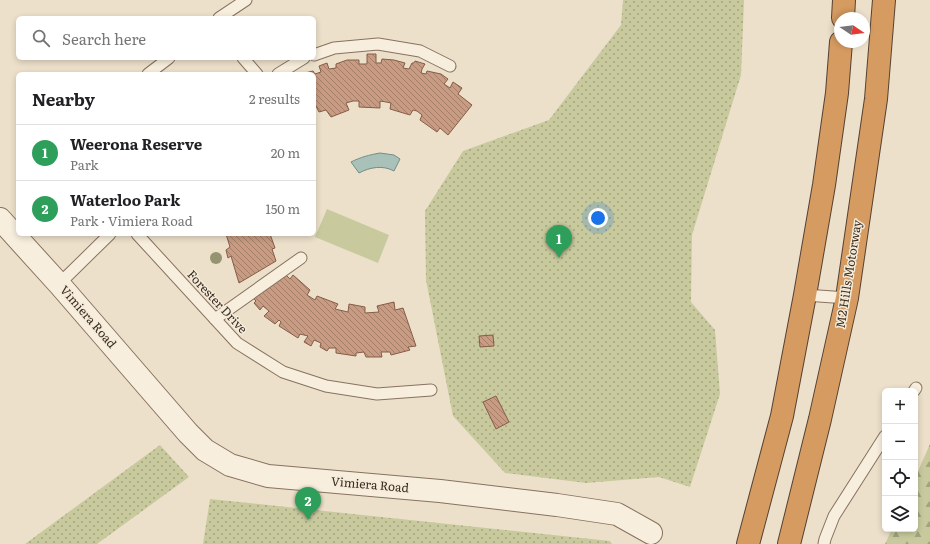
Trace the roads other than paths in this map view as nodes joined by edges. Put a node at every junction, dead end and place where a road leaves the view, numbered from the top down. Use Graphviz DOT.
graph roads {
  1 [pos="246,0"];
  2 [pos="844,0"];
  3 [pos="884,0"];
  4 [pos="843,12"];
  5 [pos="222,16"];
  6 [pos="840,48"];
  7 [pos="316,53"];
  8 [pos="167,60"];
  9 [pos="169,60"];
  10 [pos="245,60"];
  11 [pos="301,60"];
  12 [pos="450,66"];
  13 [pos="151,72"];
  14 [pos="163,72"];
  15 [pos="255,72"];
  16 [pos="281,72"];
  17 [pos="0,219"];
  18 [pos="108,236"];
  19 [pos="139,236"];
  20 [pos="301,258"];
  21 [pos="59,284"];
  22 [pos="805,295"];
  23 [pos="847,298"];
  24 [pos="214,319"];
  25 [pos="431,390"];
  26 [pos="882,441"];
  27 [pos="651,533"];
  28 [pos="748,544"];
  29 [pos="789,544"];
  30 [pos="824,544"];
  1 -- 5 [label="lane"];
  2 -- 4 [label="highway"];
  3 -- 23 [label="highway, M2 Hills Motorway"];
  6 -- 22 [label="highway"];
  7 -- 12 [label="lane"];
  8 -- 13 [label="lane"];
  9 -- 14 [label="lane"];
  10 -- 15 [label="lane"];
  11 -- 16 [label="lane"];
  17 -- 21 [label="street, Vimiera Road"];
  18 -- 21 [label="lane"];
  19 -- 24 [label="lane, Forester Drive"];
  20 -- 24 [label="lane"];
  21 -- 27 [label="street, Vimiera Road"];
  22 -- 23 [label="lane"];
  22 -- 28 [label="highway"];
  23 -- 29 [label="highway, M2 Hills Motorway"];
  24 -- 25 [label="lane, Forester Drive"];
  26 -- 30 [label="lane"];
}
